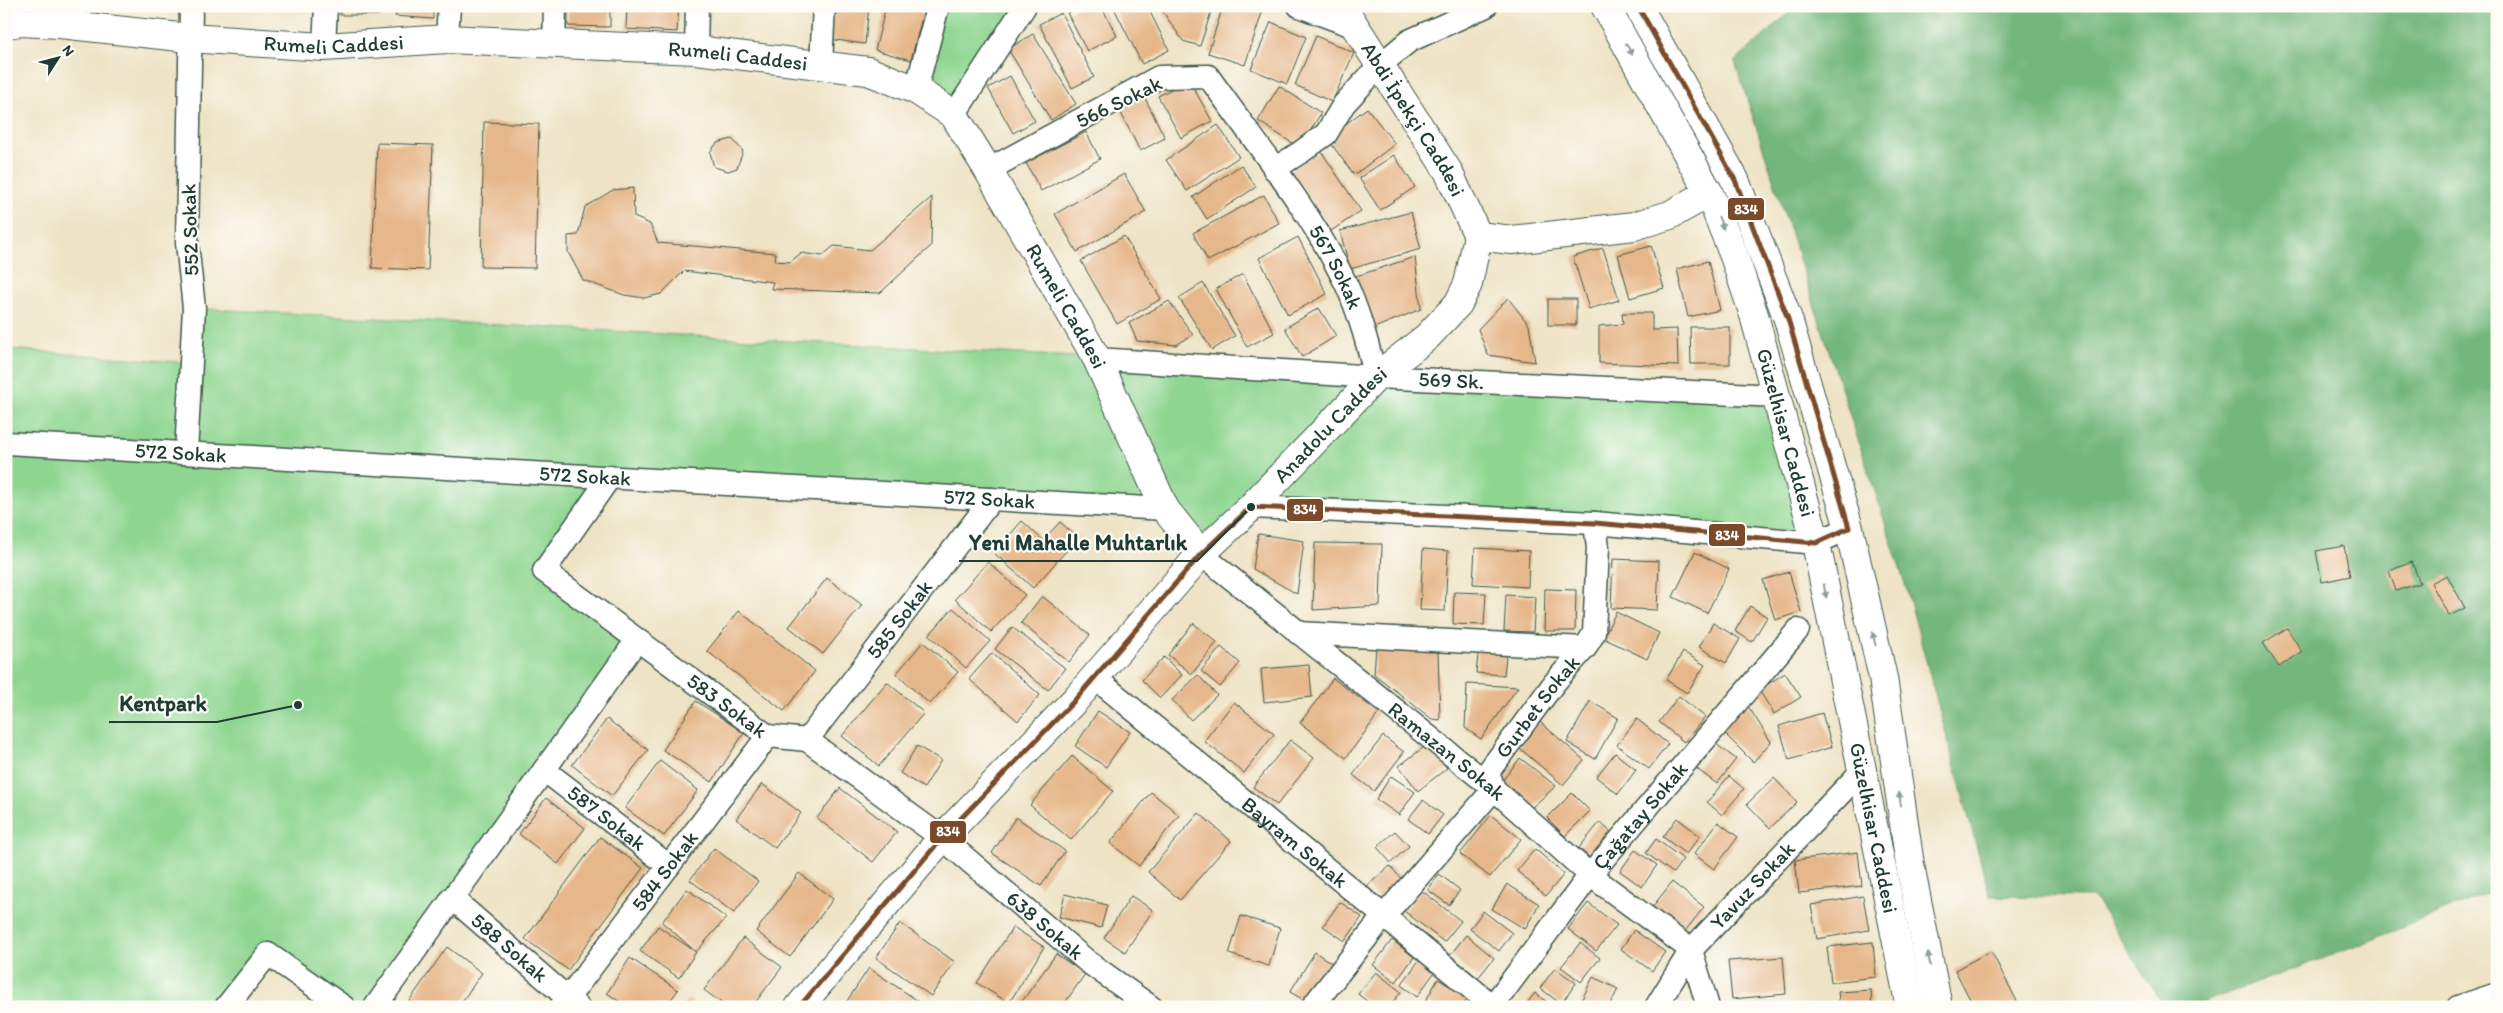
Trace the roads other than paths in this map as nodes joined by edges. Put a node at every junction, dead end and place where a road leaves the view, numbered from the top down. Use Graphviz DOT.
graph roads {
  1 [pos="191,6"];
  2 [pos="326,6"];
  3 [pos="449,6"];
  4 [pos="555,6"];
  5 [pos="697,6"];
  6 [pos="824,6"];
  7 [pos="938,6"];
  8 [pos="1025,6"];
  9 [pos="1299,6"];
  10 [pos="1486,6"];
  11 [pos="1605,6"];
  12 [pos="1638,6"];
  13 [pos="61,15"];
  14 [pos="1349,17"];
  15 [pos="6,24"];
  16 [pos="189,38"];
  17 [pos="448,39"];
  18 [pos="554,45"];
  19 [pos="324,47"];
  20 [pos="696,50"];
  21 [pos="821,64"];
  22 [pos="1380,65"];
  23 [pos="916,90"];
  24 [pos="954,115"];
  25 [pos="1274,169"];
  26 [pos="988,170"];
  27 [pos="1709,194"];
  28 [pos="1478,236"];
  29 [pos="1097,360"];
  30 [pos="1376,377"];
  31 [pos="1777,396"];
  32 [pos="6,444"];
  33 [pos="186,453"];
  34 [pos="610,477"];
  35 [pos="992,499"];
  36 [pos="1251,506"];
  37 [pos="1165,509"];
  38 [pos="1595,523"];
  39 [pos="1849,528"];
  40 [pos="1816,543"];
  41 [pos="1201,554"];
  42 [pos="1798,630"];
  43 [pos="1298,633"];
  44 [pos="637,640"];
  45 [pos="1585,648"];
  46 [pos="1094,678"];
  47 [pos="768,736"];
  48 [pos="807,740"];
  49 [pos="544,770"];
  50 [pos="1861,772"];
  51 [pos="1494,789"];
  52 [pos="942,838"];
  53 [pos="669,866"];
  54 [pos="1590,875"];
  55 [pos="452,898"];
  56 [pos="1382,917"];
  57 [pos="1691,950"];
  58 [pos="2497,994"];
  59 [pos="569,1004"];
  60 [pos="805,1005"];
  61 [pos="1493,1006"];
  62 [pos="226,1007"];
  63 [pos="344,1007"];
  64 [pos="375,1007"];
  65 [pos="1151,1007"];
  66 [pos="1312,1007"];
  67 [pos="1656,1007"];
  68 [pos="1708,1007"];
  69 [pos="1910,1007"];
  70 [pos="1938,1007"];
  71 [pos="2458,1007"];
  1 -- 16 [label="street, 552 Sokak"];
  2 -- 19 [label="street"];
  3 -- 17 [label="street"];
  4 -- 18 [label="street"];
  5 -- 20 [label="street"];
  6 -- 21 [label="street"];
  7 -- 23 [label="street"];
  8 -- 24 [label="street"];
  9 -- 14 [label="street"];
  10 -- 22 [label="street"];
  11 -- 27 [label="street, Güzelhisar Caddesi, one-way"];
  12 -- 39 [label="street, Güzelhisar Caddesi"];
  13 -- 15 [label="street, Rumeli Caddesi"];
  13 -- 16 [label="street, Rumeli Caddesi"];
  14 -- 22 [label="street, Abdi İpekçi Caddesi"];
  16 -- 19 [label="street, Rumeli Caddesi"];
  16 -- 33 [label="street, 552 Sokak"];
  17 -- 18 [label="street, Rumeli Caddesi"];
  17 -- 19 [label="street, Rumeli Caddesi"];
  18 -- 20 [label="street, Rumeli Caddesi"];
  20 -- 21 [label="street, Rumeli Caddesi"];
  21 -- 23 [label="street, Rumeli Caddesi"];
  22 -- 25 [label="street"];
  22 -- 28 [label="street, Abdi İpekçi Caddesi"];
  23 -- 24 [label="street, Rumeli Caddesi"];
  24 -- 26 [label="street, Rumeli Caddesi"];
  25 -- 26 [label="street, 566 Sokak"];
  25 -- 30 [label="street, 567 Sokak"];
  26 -- 29 [label="street, Rumeli Caddesi"];
  27 -- 28 [label="street"];
  27 -- 31 [label="street, Güzelhisar Caddesi, one-way"];
  28 -- 30 [label="street, Anadolu Caddesi"];
  29 -- 30 [label="street, 569 Sk."];
  29 -- 37 [label="street, Rumeli Caddesi"];
  30 -- 31 [label="street, 569 Sk."];
  30 -- 36 [label="street, Anadolu Caddesi"];
  31 -- 40 [label="street, Güzelhisar Caddesi"];
  32 -- 33 [label="street, 572 Sokak"];
  33 -- 34 [label="street, 572 Sokak"];
  34 -- 35 [label="street, 572 Sokak"];
  34 -- 44 [label="street, 583 Sokak"];
  35 -- 37 [label="street, 572 Sokak"];
  35 -- 48 [label="street, 585 Sokak"];
  36 -- 38 [label="street"];
  36 -- 41 [label="street, Anadolu Caddesi"];
  37 -- 41 [label="street, Rumeli Caddesi"];
  38 -- 40 [label="street"];
  38 -- 45 [label="street, Gurbet Sokak"];
  39 -- 40 [label="street"];
  70 -- 39 [label="street, Güzelhisar Caddesi, one-way"];
  40 -- 50 [label="street, Güzelhisar Caddesi, one-way"];
  41 -- 43 [label="street, Ramazan Sokak"];
  41 -- 46 [label="street, Anadolu Caddesi"];
  42 -- 54 [label="street, Çağatay Sokak"];
  43 -- 45 [label="street"];
  43 -- 51 [label="street, Ramazan Sokak"];
  44 -- 47 [label="street, 583 Sokak"];
  44 -- 49 [label="street"];
  45 -- 51 [label="street, Gurbet Sokak"];
  46 -- 52 [label="street, Anadolu Caddesi"];
  46 -- 56 [label="street, Bayram Sokak"];
  47 -- 48 [label="street, 583 Sokak"];
  47 -- 53 [label="street, 584 Sokak"];
  48 -- 52 [label="street"];
  49 -- 53 [label="street, 587 Sokak"];
  49 -- 55 [label="street"];
  50 -- 57 [label="street, Yavuz Sokak"];
  50 -- 69 [label="street, Güzelhisar Caddesi"];
  51 -- 54 [label="street, Ramazan Sokak"];
  51 -- 56 [label="street, Gurbet Sokak"];
  52 -- 60 [label="street, Anadolu Caddesi"];
  52 -- 65 [label="street, 638 Sokak"];
  53 -- 59 [label="street, 584 Sokak"];
  54 -- 57 [label="street, Ramazan Sokak"];
  54 -- 61 [label="street, Çağatay Sokak"];
  55 -- 59 [label="street, 588 Sokak"];
  55 -- 64 [label="street"];
  56 -- 61 [label="street, Bayram Sokak"];
  56 -- 66 [label="street, Gurbet Sokak"];
  57 -- 67 [label="street, Yavuz Sokak"];
  57 -- 68 [label="street"];
  58 -- 71 [label="street"];
  62 -- 63 [label="street"];
}
